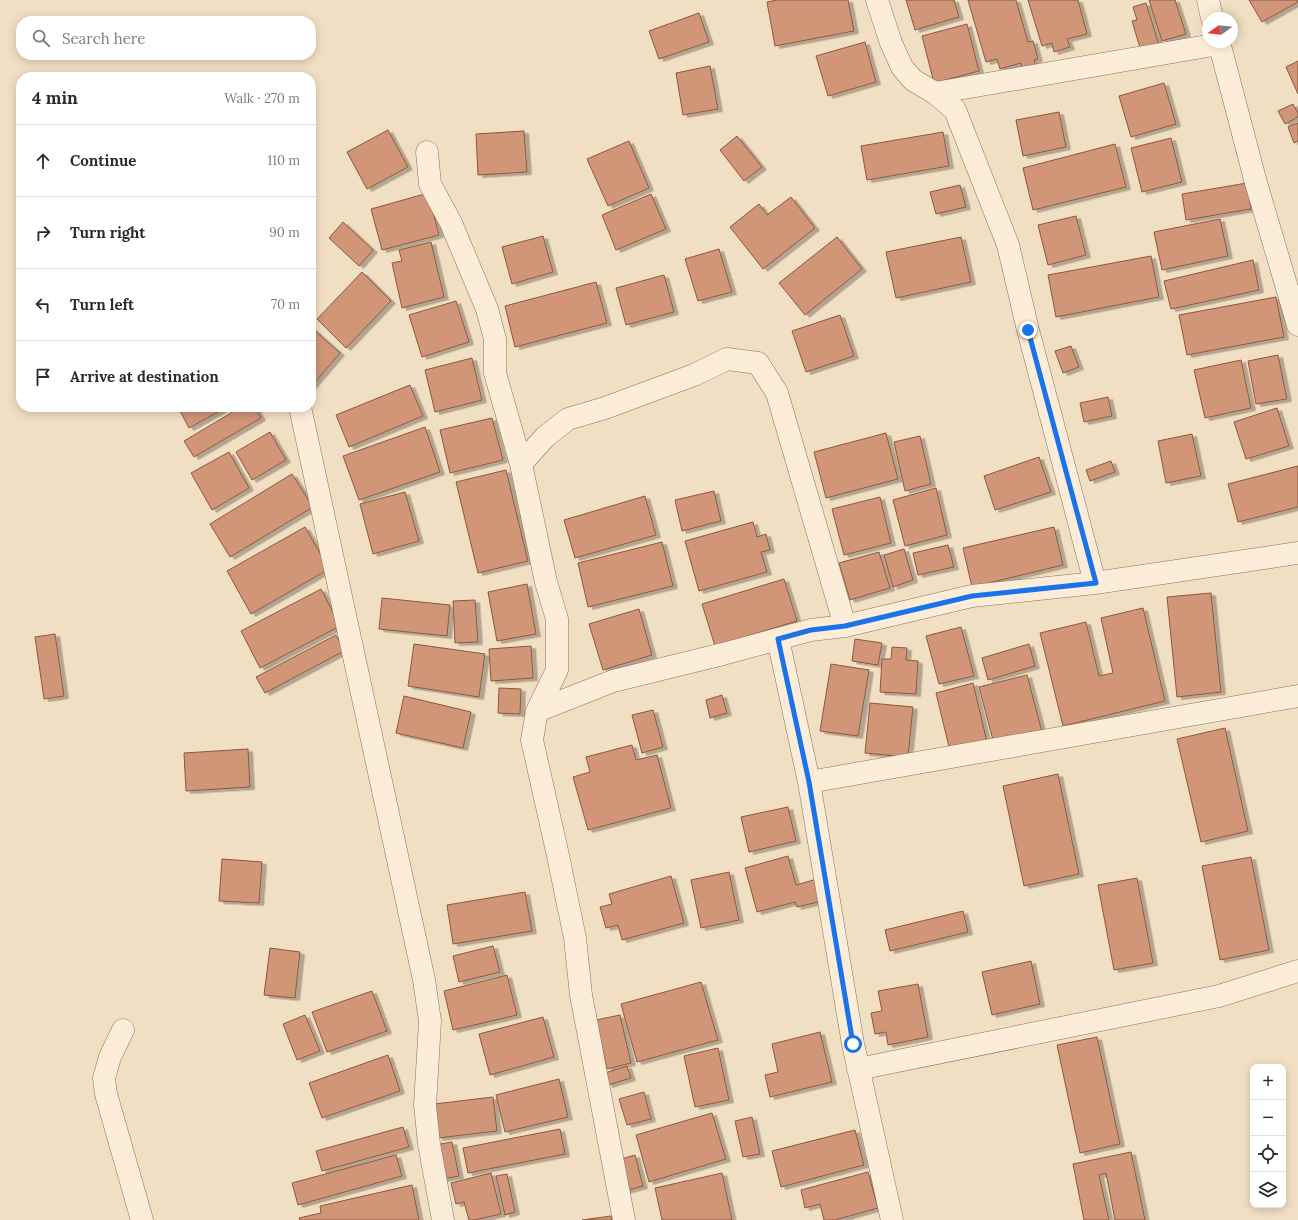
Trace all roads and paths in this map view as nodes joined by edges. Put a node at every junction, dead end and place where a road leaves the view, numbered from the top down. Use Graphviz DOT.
graph roads {
  1 [pos="877,0"];
  2 [pos="1208,0"];
  3 [pos="1211,12"];
  4 [pos="1202,46"];
  5 [pos="1220,48"];
  6 [pos="935,93"];
  7 [pos="427,152"];
  8 [pos="1298,324"];
  9 [pos="301,412"];
  10 [pos="521,464"];
  11 [pos="1298,553"];
  12 [pos="1096,583"];
  13 [pos="845,626"];
  14 [pos="778,639"];
  15 [pos="1298,696"];
  16 [pos="537,711"];
  17 [pos="809,782"];
  18 [pos="1298,971"];
  19 [pos="123,1030"];
  20 [pos="858,1069"];
  21 [pos="142,1220"];
  22 [pos="443,1220"];
  23 [pos="624,1220"];
  24 [pos="892,1220"];
  1 -- 6 [label="street"];
  2 -- 3 [label="street"];
  4 -- 6 [label="street"];
  5 -- 8 [label="street"];
  6 -- 12 [label="street"];
  7 -- 10 [label="street"];
  9 -- 22 [label="street"];
  10 -- 13 [label="street"];
  10 -- 16 [label="street"];
  11 -- 12 [label="street"];
  12 -- 13 [label="street"];
  13 -- 14 [label="street"];
  14 -- 16 [label="street"];
  14 -- 17 [label="street"];
  15 -- 17 [label="street"];
  16 -- 23 [label="street"];
  17 -- 20 [label="street"];
  18 -- 20 [label="street"];
  19 -- 21 [label="street"];
  20 -- 24 [label="street"];
}
